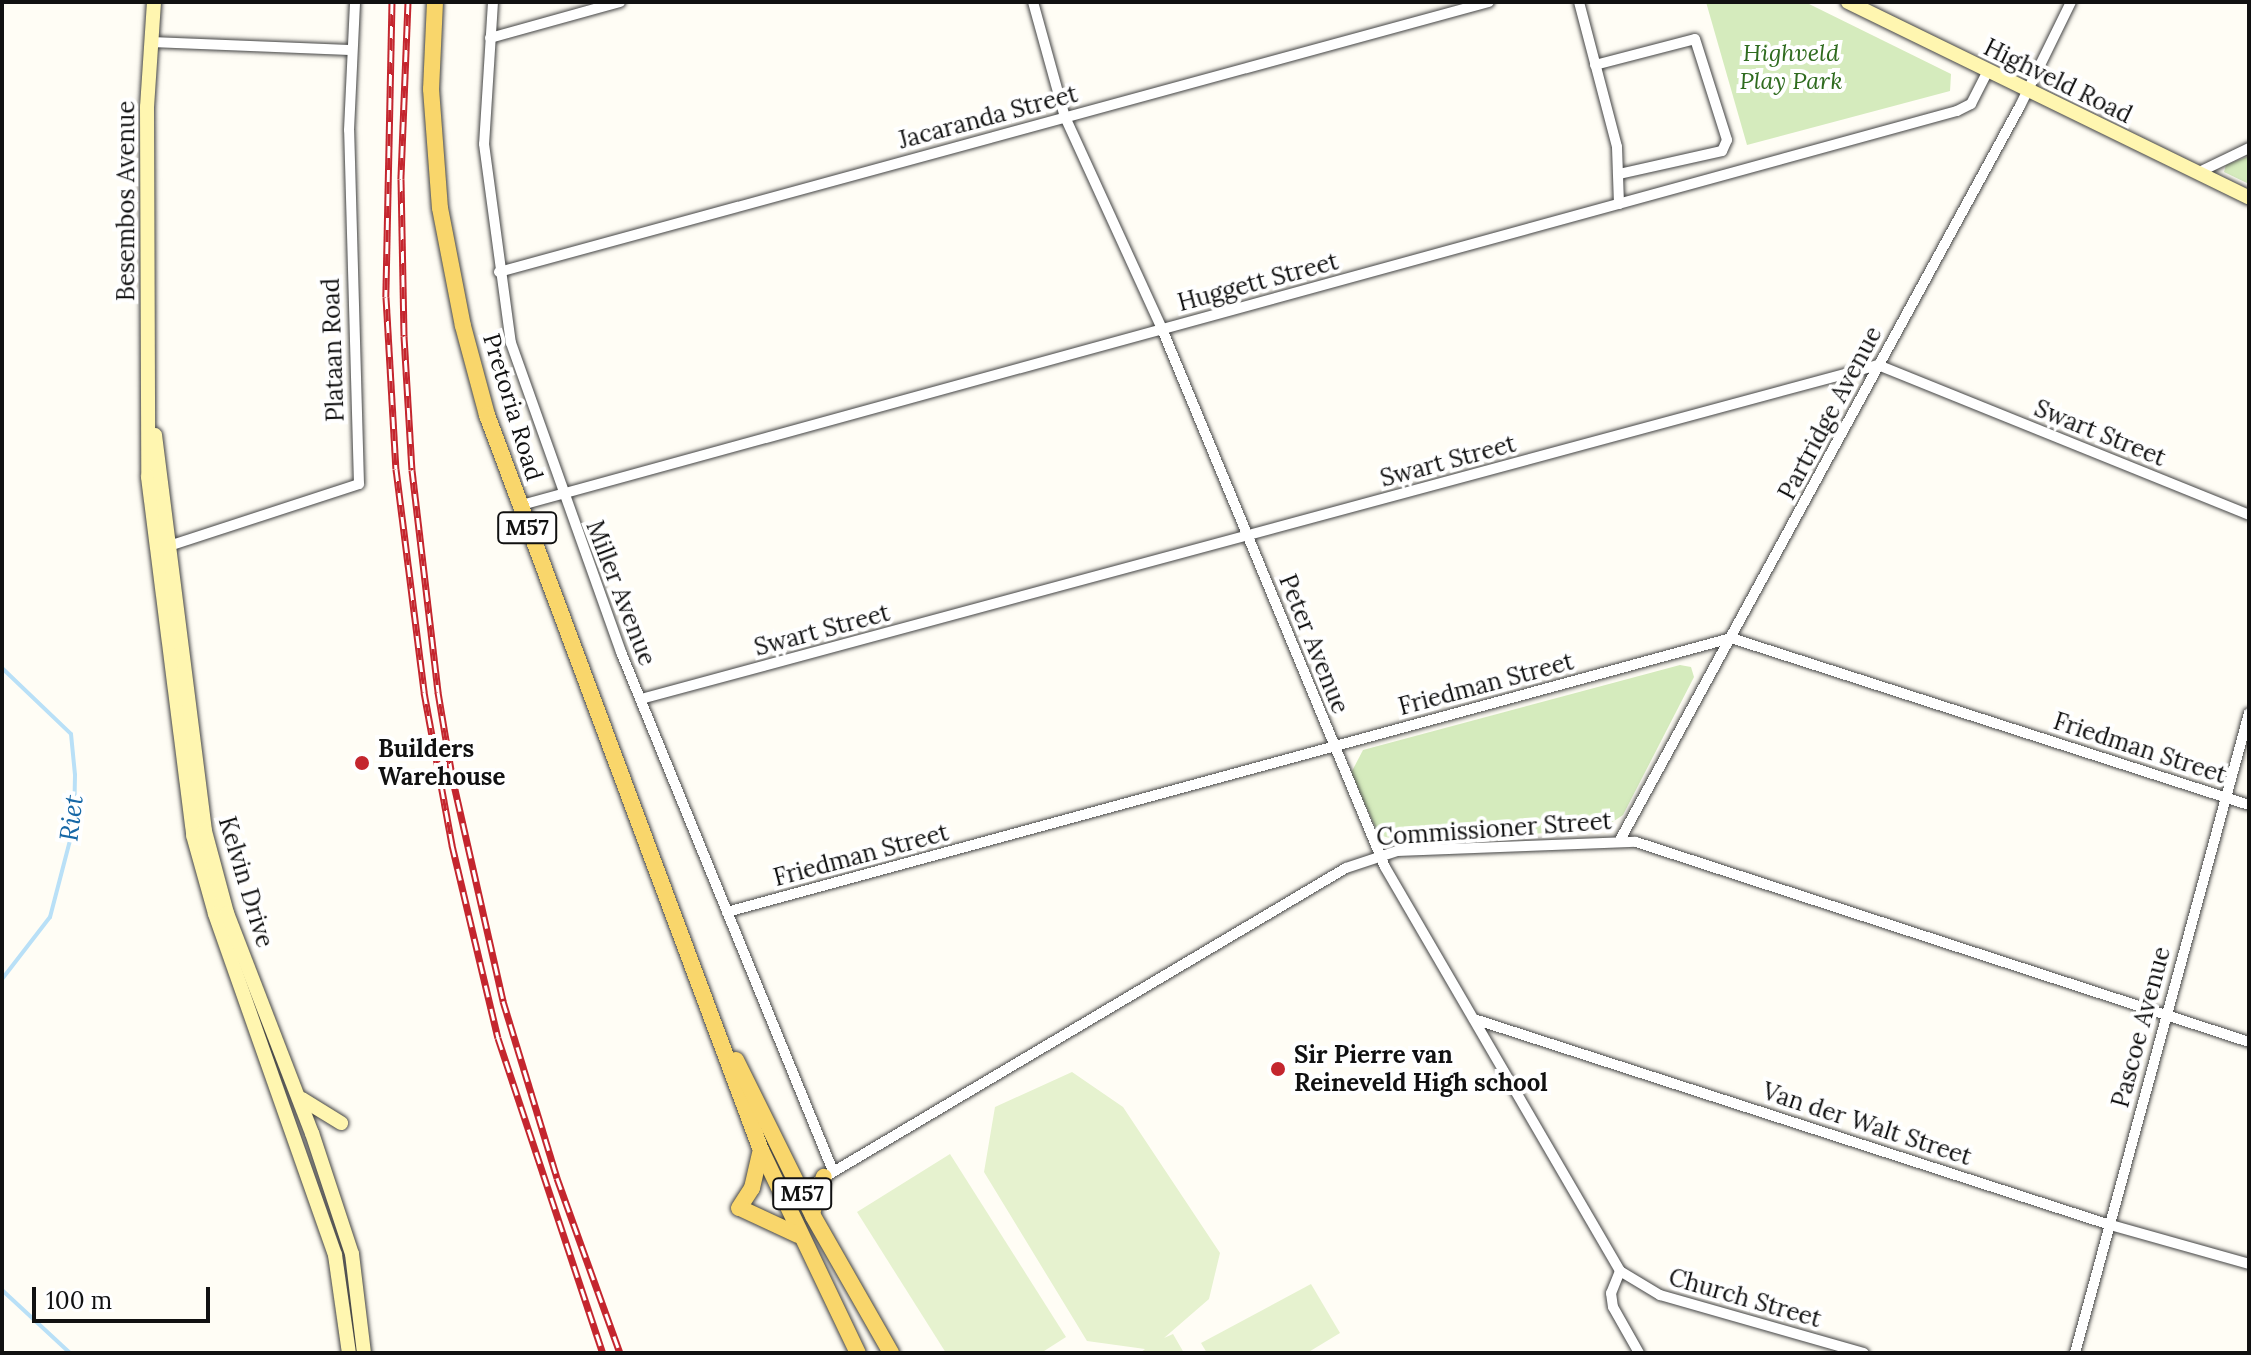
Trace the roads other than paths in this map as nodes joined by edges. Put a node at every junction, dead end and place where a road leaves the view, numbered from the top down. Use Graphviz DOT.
graph roads {
  1 [pos="154,2"];
  2 [pos="355,2"];
  3 [pos="435,2"];
  4 [pos="493,2"];
  5 [pos="620,2"];
  6 [pos="1033,2"];
  7 [pos="1489,2"];
  8 [pos="1579,2"];
  9 [pos="1848,2"];
  10 [pos="2071,2"];
  11 [pos="490,38"];
  12 [pos="150,42"];
  13 [pos="351,50"];
  14 [pos="1595,65"];
  15 [pos="1988,71"];
  16 [pos="2027,90"];
  17 [pos="1065,117"];
  18 [pos="2249,148"];
  19 [pos="2197,173"];
  20 [pos="1619,174"];
  21 [pos="2249,198"];
  22 [pos="1619,204"];
  23 [pos="499,272"];
  24 [pos="1162,329"];
  25 [pos="1878,365"];
  26 [pos="150,403"];
  27 [pos="561,492"];
  28 [pos="518,506"];
  29 [pos="2249,515"];
  30 [pos="1249,536"];
  31 [pos="165,548"];
  32 [pos="1731,638"];
  33 [pos="641,699"];
  34 [pos="2249,713"];
  35 [pos="1334,747"];
  36 [pos="2225,797"];
  37 [pos="2249,805"];
  38 [pos="1620,840"];
  39 [pos="1379,853"];
  40 [pos="727,912"];
  41 [pos="2165,1015"];
  42 [pos="1474,1019"];
  43 [pos="720,1031"];
  44 [pos="2249,1042"];
  45 [pos="299,1096"];
  46 [pos="341,1123"];
  47 [pos="761,1150"];
  48 [pos="829,1174"];
  49 [pos="802,1192"];
  50 [pos="783,1199"];
  51 [pos="812,1213"];
  52 [pos="2107,1224"];
  53 [pos="799,1235"];
  54 [pos="2249,1264"];
  55 [pos="1620,1271"];
  56 [pos="349,1353"];
  57 [pos="364,1353"];
  58 [pos="858,1353"];
  59 [pos="891,1353"];
  60 [pos="1639,1353"];
  61 [pos="1864,1353"];
  62 [pos="2075,1353"];
  1 -- 12 [label="street, Besembos Avenue"];
  2 -- 13 [label="street, Plataan Road"];
  3 -- 28 [label="main road, Pretoria Road / M57"];
  4 -- 11 [label="street, Miller Avenue / M57"];
  5 -- 11 [label="street"];
  6 -- 17 [label="street, Peter Avenue"];
  7 -- 17 [label="street, Jacaranda Street"];
  8 -- 14 [label="street"];
  9 -- 15 [label="street, Highveld Road"];
  10 -- 16 [label="street, Partridge Avenue"];
  11 -- 23 [label="street, Miller Avenue / M57"];
  12 -- 13 [label="street"];
  12 -- 26 [label="street, Besembos Avenue"];
  13 -- 31 [label="street, Plataan Road"];
  14 -- 20 [label="street"];
  14 -- 20 [label="street"];
  15 -- 16 [label="street, Highveld Road"];
  15 -- 22 [label="street, Huggett Street"];
  16 -- 19 [label="street, Highveld Road"];
  16 -- 25 [label="street, Partridge Avenue"];
  17 -- 23 [label="street, Jacaranda Street"];
  17 -- 24 [label="street, Peter Avenue"];
  18 -- 19 [label="street"];
  19 -- 21 [label="street, Highveld Road"];
  20 -- 22 [label="street"];
  22 -- 24 [label="street, Huggett Street"];
  23 -- 27 [label="street, Miller Avenue / M57"];
  24 -- 27 [label="street, Huggett Street"];
  24 -- 30 [label="street, Peter Avenue"];
  25 -- 29 [label="street, Swart Street"];
  25 -- 30 [label="street, Swart Street"];
  25 -- 32 [label="street, Partridge Avenue"];
  26 -- 31 [label="street, Kelvin Drive"];
  27 -- 28 [label="street, Huggett Street"];
  27 -- 33 [label="street, Miller Avenue / M57"];
  28 -- 43 [label="main road, Pretoria Road / M57"];
  30 -- 33 [label="street, Swart Street"];
  30 -- 35 [label="street, Peter Avenue"];
  31 -- 45 [label="street, Kelvin Drive"];
  31 -- 56 [label="street, Kelvin Drive"];
  32 -- 35 [label="street, Friedman Street"];
  32 -- 36 [label="street, Friedman Street"];
  32 -- 38 [label="street, Partridge Avenue"];
  33 -- 40 [label="street, Miller Avenue / M57"];
  34 -- 36 [label="street, Pascoe Avenue"];
  35 -- 39 [label="street, Peter Avenue"];
  35 -- 40 [label="street, Friedman Street"];
  36 -- 37 [label="street, Friedman Street"];
  36 -- 41 [label="street, Pascoe Avenue"];
  38 -- 39 [label="street, Commissioner Street"];
  38 -- 41 [label="street, Commissioner Street"];
  39 -- 42 [label="street, Peter Avenue"];
  39 -- 48 [label="street, Commissioner Street"];
  40 -- 48 [label="street, Miller Avenue / M57"];
  41 -- 44 [label="street, Commissioner Street"];
  41 -- 52 [label="street, Pascoe Avenue"];
  42 -- 52 [label="street, Van der Walt Street"];
  42 -- 55 [label="street, Peter Avenue"];
  43 -- 47 [label="main road, Pretoria Road / M57"];
  43 -- 49 [label="main road, Pretoria Road / M57"];
  45 -- 46 [label="street"];
  45 -- 57 [label="street, Kelvin Drive"];
  47 -- 50 [label="main road, Pretoria Road / M57"];
  47 -- 53 [label="main road"];
  48 -- 49 [label="street, Commissioner Street"];
  48 -- 51 [label="main road"];
  49 -- 50 [label="street, Commissioner Street"];
  49 -- 51 [label="main road, Pretoria Road / M57"];
  50 -- 53 [label="main road, Pretoria Road / M57"];
  51 -- 59 [label="main road, Pretoria Road / M57"];
  52 -- 54 [label="street, Van der Walt Street"];
  52 -- 62 [label="street, Pascoe Avenue"];
  53 -- 58 [label="main road, Pretoria Road / M57"];
  55 -- 60 [label="street"];
  55 -- 61 [label="street, Church Street"];
}
